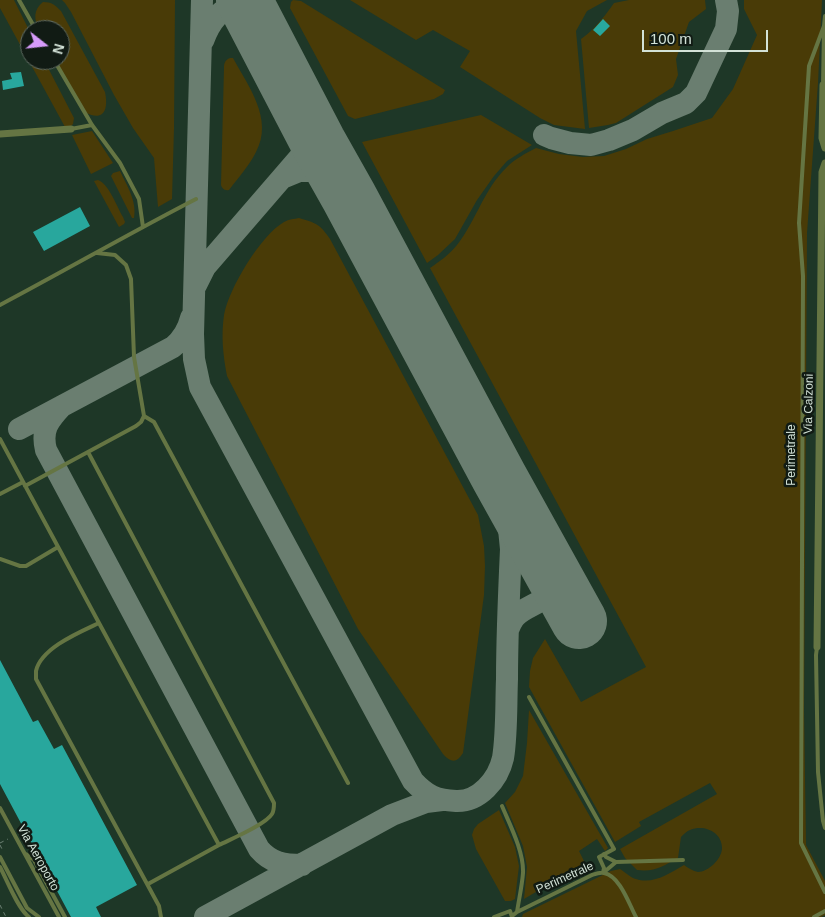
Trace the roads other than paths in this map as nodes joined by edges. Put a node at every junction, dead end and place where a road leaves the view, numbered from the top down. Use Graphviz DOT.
graph roads {
  1 [pos="19,0"];
  2 [pos="825,16"];
  3 [pos="30,20"];
  4 [pos="824,26"];
  5 [pos="60,70"];
  6 [pos="823,86"];
  7 [pos="92,125"];
  8 [pos="71,130"];
  9 [pos="0,134"];
  10 [pos="825,148"];
  11 [pos="825,162"];
  12 [pos="196,199"];
  13 [pos="143,227"];
  14 [pos="97,253"];
  15 [pos="0,305"];
  16 [pos="144,416"];
  17 [pos="0,439"];
  18 [pos="88,452"];
  19 [pos="24,484"];
  20 [pos="0,494"];
  21 [pos="58,547"];
  22 [pos="0,558"];
  23 [pos="99,623"];
  24 [pos="817,647"];
  25 [pos="529,697"];
  26 [pos="348,783"];
  27 [pos="502,806"];
  28 [pos="0,808"];
  29 [pos="825,828"];
  30 [pos="219,845"];
  31 [pos="23,852"];
  32 [pos="604,854"];
  33 [pos="0,857"];
  34 [pos="684,860"];
  35 [pos="616,862"];
  36 [pos="0,867"];
  37 [pos="603,873"];
  38 [pos="148,884"];
  39 [pos="825,892"];
  40 [pos="825,911"];
  41 [pos="517,912"];
  42 [pos="512,916"];
  43 [pos="29,917"];
  44 [pos="39,917"];
  45 [pos="59,917"];
  46 [pos="65,917"];
  47 [pos="161,917"];
  48 [pos="494,917"];
  49 [pos="636,917"];
  50 [pos="814,917"];
  1 -- 3 [label="lane"];
  2 -- 4 [label="lane, Perimetrale"];
  4 -- 6 [label="lane"];
  4 -- 39 [label="lane, Perimetrale"];
  5 -- 7 [label="lane"];
  6 -- 10 [label="street"];
  7 -- 8 [label="lane"];
  7 -- 13 [label="lane"];
  8 -- 9 [label="street"];
  11 -- 24 [label="street, Via Calzoni"];
  12 -- 13 [label="lane"];
  13 -- 14 [label="lane"];
  14 -- 15 [label="lane"];
  14 -- 16 [label="lane"];
  16 -- 18 [label="lane"];
  16 -- 26 [label="lane"];
  17 -- 19 [label="lane"];
  18 -- 19 [label="lane"];
  18 -- 30 [label="lane"];
  19 -- 20 [label="lane"];
  19 -- 21 [label="lane"];
  21 -- 22 [label="lane"];
  21 -- 23 [label="lane"];
  23 -- 30 [label="lane"];
  23 -- 38 [label="lane"];
  24 -- 29 [label="lane"];
  25 -- 32 [label="lane"];
  27 -- 41 [label="lane"];
  28 -- 31 [label="lane, Via Aeroporto"];
  30 -- 38 [label="lane"];
  31 -- 45 [label="lane, Via Aeroporto"];
  31 -- 46 [label="lane"];
  32 -- 35 [label="lane"];
  32 -- 37 [label="lane"];
  33 -- 44 [label="lane"];
  34 -- 35 [label="lane"];
  35 -- 37 [label="lane"];
  36 -- 43 [label="lane"];
  37 -- 41 [label="lane, Perimetrale"];
  37 -- 49 [label="lane, Perimetrale"];
  38 -- 47 [label="lane"];
  40 -- 50 [label="lane"];
  41 -- 42 [label="lane, Perimetrale"];
  42 -- 48 [label="lane"];
}
